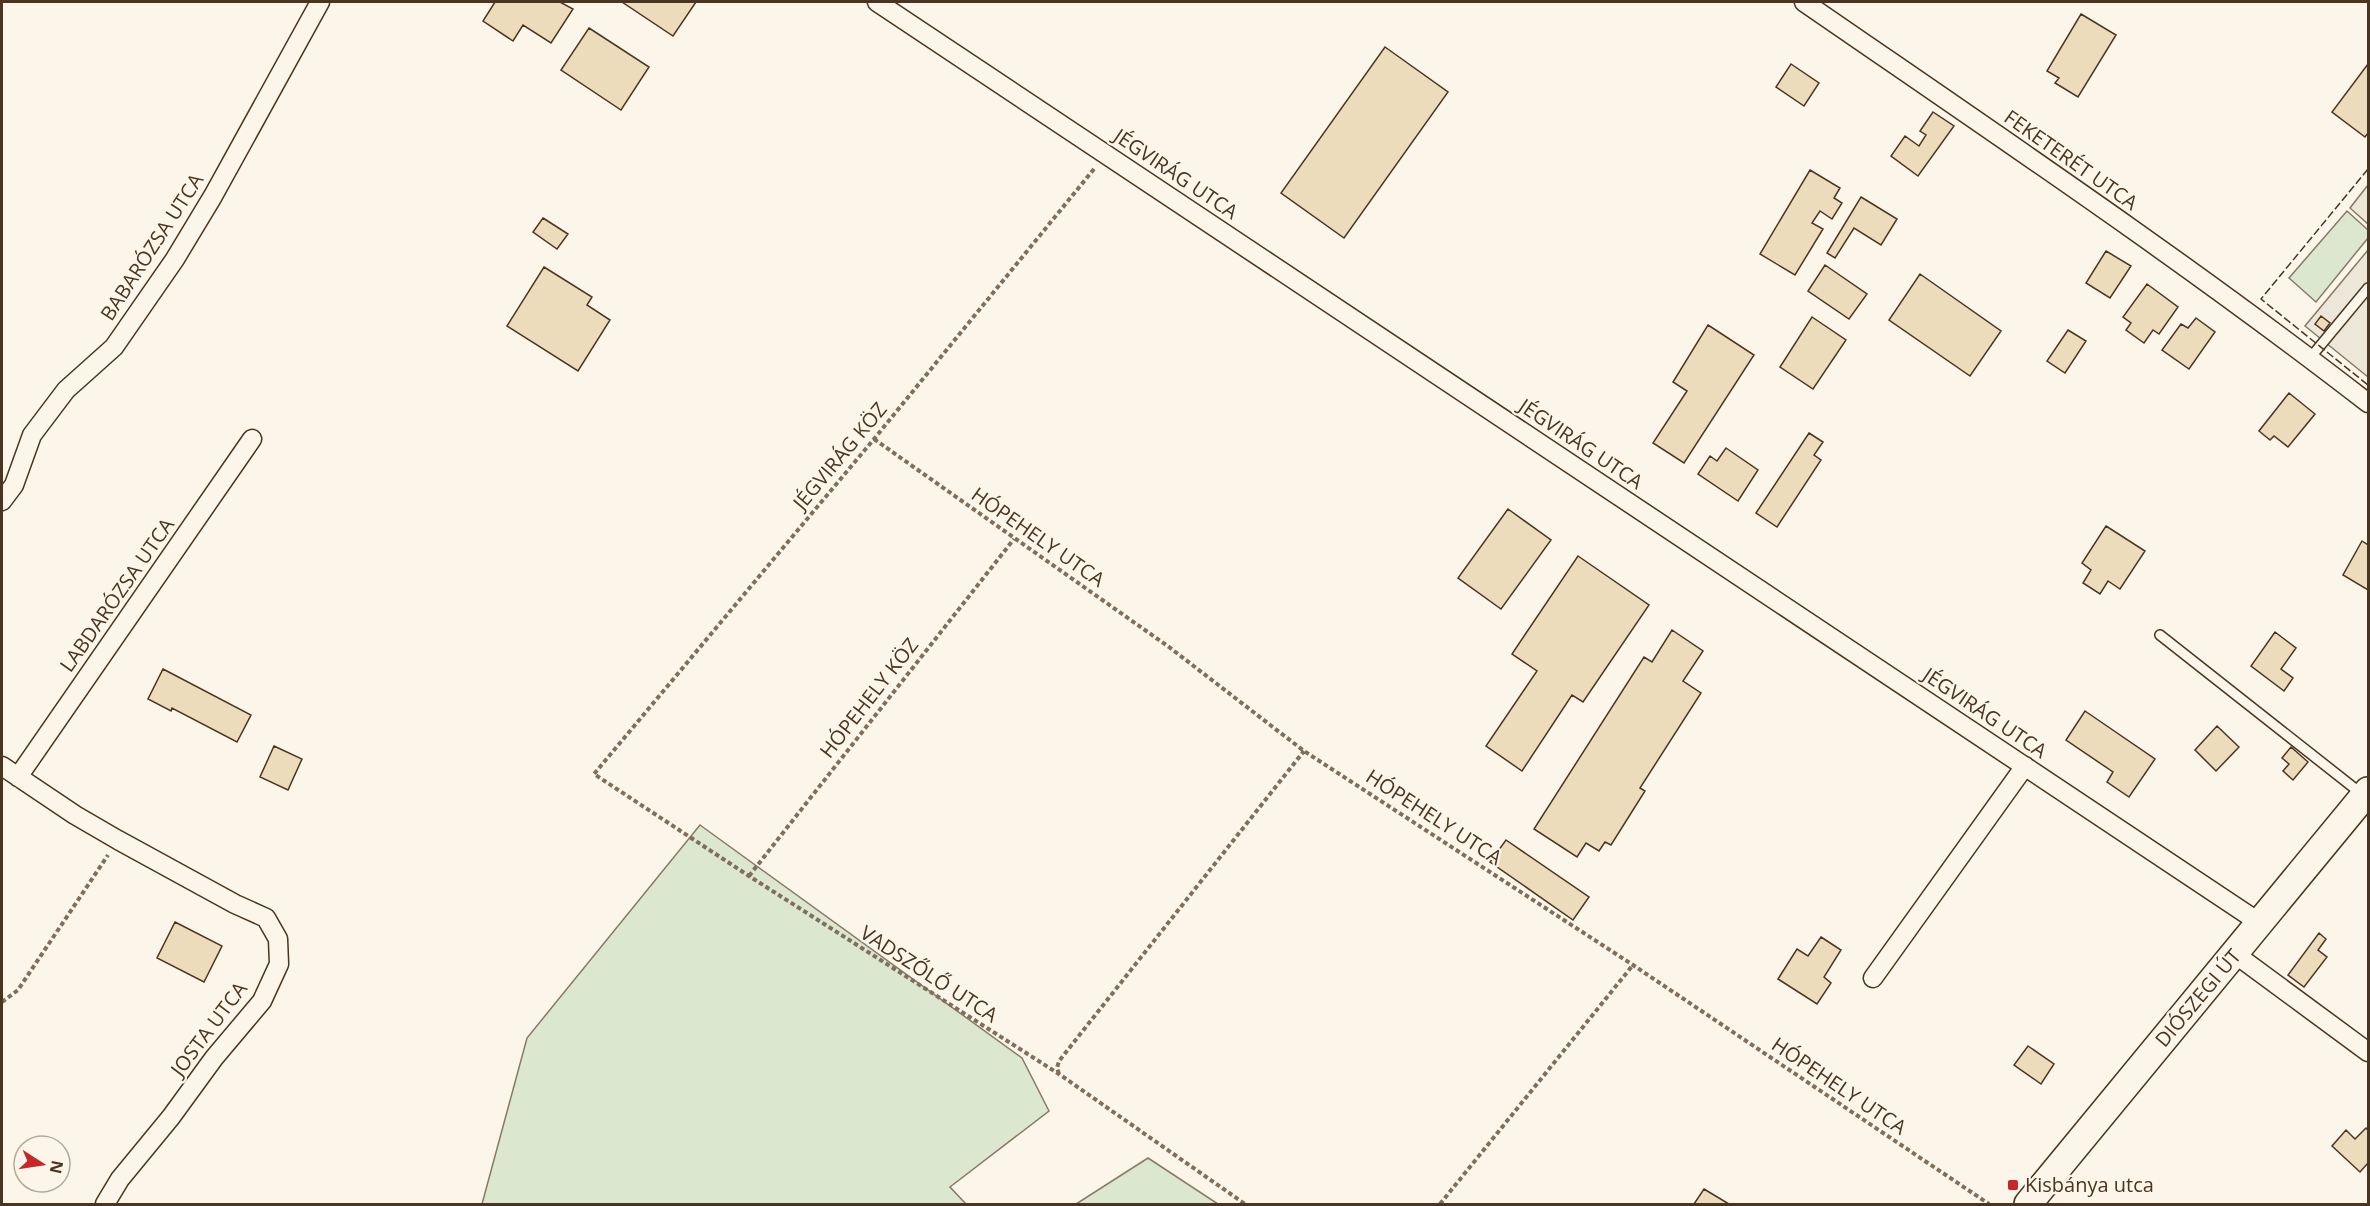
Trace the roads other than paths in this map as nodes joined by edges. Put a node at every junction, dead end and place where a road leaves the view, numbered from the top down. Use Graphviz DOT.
graph roads {
  1 [pos="320,2"];
  2 [pos="876,2"];
  3 [pos="1804,2"];
  4 [pos="2368,288"];
  5 [pos="2310,358"];
  6 [pos="2368,403"];
  7 [pos="252,439"];
  8 [pos="2,501"];
  9 [pos="2160,635"];
  10 [pos="2,766"];
  11 [pos="2025,766"];
  12 [pos="18,777"];
  13 [pos="2366,794"];
  14 [pos="2260,923"];
  15 [pos="2235,954"];
  16 [pos="1873,978"];
  17 [pos="2368,1052"];
  18 [pos="105,1204"];
  19 [pos="2028,1204"];
  1 -- 8 [label="street, BABARÓZSA UTCA"];
  2 -- 11 [label="street, JÉGVIRÁG UTCA"];
  3 -- 5 [label="street, FEKETERÉT UTCA"];
  4 -- 5 [label="lane"];
  5 -- 6 [label="street, FEKETERÉT UTCA"];
  7 -- 12 [label="street, LABDARÓZSA UTCA"];
  9 -- 13 [label="lane"];
  10 -- 12 [label="street, JOSTA UTCA"];
  11 -- 14 [label="street, JÉGVIRÁG UTCA"];
  11 -- 16 [label="street"];
  12 -- 18 [label="street, JOSTA UTCA"];
  13 -- 14 [label="main road, DIÓSZEGI ÚT"];
  14 -- 15 [label="main road, DIÓSZEGI ÚT"];
  15 -- 17 [label="street"];
  15 -- 19 [label="main road, DIÓSZEGI ÚT"];
}
